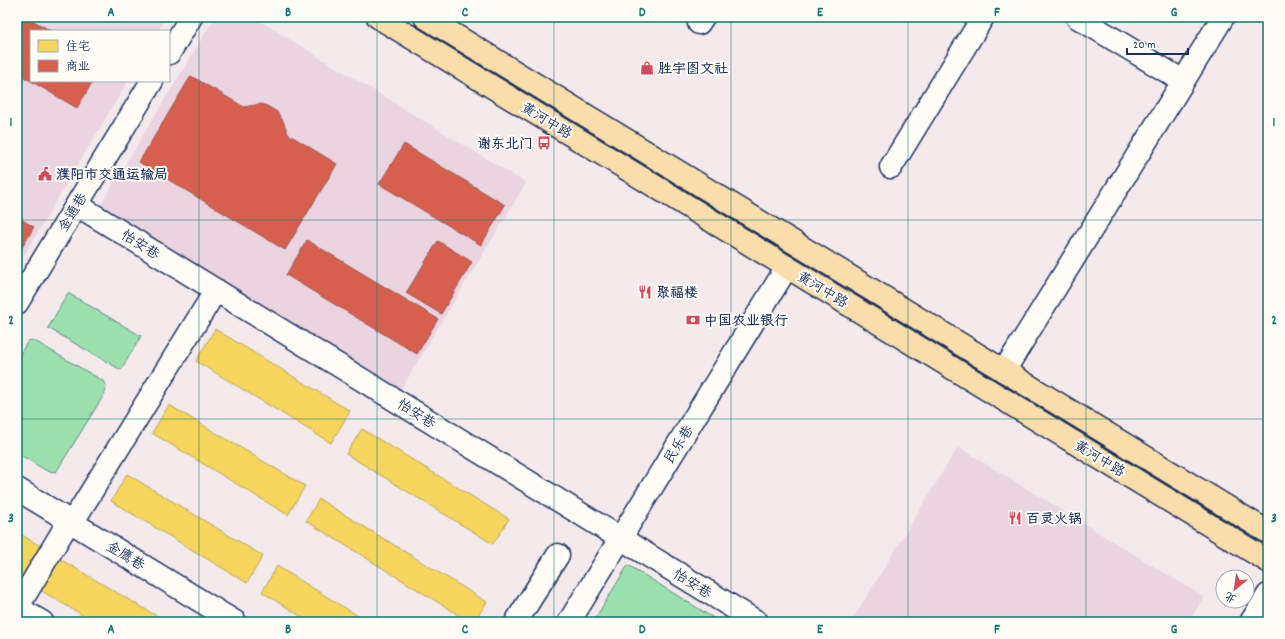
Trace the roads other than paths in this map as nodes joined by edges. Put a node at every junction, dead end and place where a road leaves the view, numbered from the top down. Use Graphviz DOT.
graph roads {
  1 [pos="191,17"];
  2 [pos="378,17"];
  3 [pos="425,17"];
  4 [pos="983,17"];
  5 [pos="1077,17"];
  6 [pos="1223,17"];
  7 [pos="170,51"];
  8 [pos="1183,81"];
  9 [pos="151,82"];
  10 [pos="891,168"];
  11 [pos="77,205"];
  12 [pos="787,267"];
  13 [pos="216,290"];
  14 [pos="18,298"];
  15 [pos="1004,371"];
  16 [pos="17,489"];
  17 [pos="71,522"];
  18 [pos="1268,532"];
  19 [pos="620,538"];
  20 [pos="558,555"];
  21 [pos="1268,561"];
  22 [pos="1268,595"];
  23 [pos="17,608"];
  24 [pos="42,622"];
  25 [pos="235,622"];
  26 [pos="516,622"];
  27 [pos="569,622"];
  28 [pos="757,622"];
  29 [pos="1251,622"];
  1 -- 7 [label="street"];
  2 -- 12 [label="main road, 黄河中路"];
  3 -- 15 [label="main road, 黄河中路"];
  4 -- 10 [label="street"];
  5 -- 8 [label="street"];
  6 -- 8 [label="street"];
  8 -- 15 [label="street"];
  9 -- 11 [label="street, 金通巷"];
  11 -- 13 [label="street, 怡安巷"];
  11 -- 14 [label="street, 金通巷"];
  12 -- 19 [label="street, 民乐巷"];
  12 -- 21 [label="main road, 黄河中路"];
  13 -- 17 [label="street"];
  13 -- 19 [label="street, 怡安巷"];
  15 -- 18 [label="main road, 黄河中路"];
  16 -- 17 [label="street, 金鹰巷"];
  17 -- 23 [label="street"];
  17 -- 25 [label="street, 金鹰巷"];
  19 -- 27 [label="street, 民乐巷"];
  19 -- 28 [label="street, 怡安巷"];
  20 -- 26 [label="street"];
  22 -- 29 [label="street"];
  23 -- 24 [label="street"];
}
